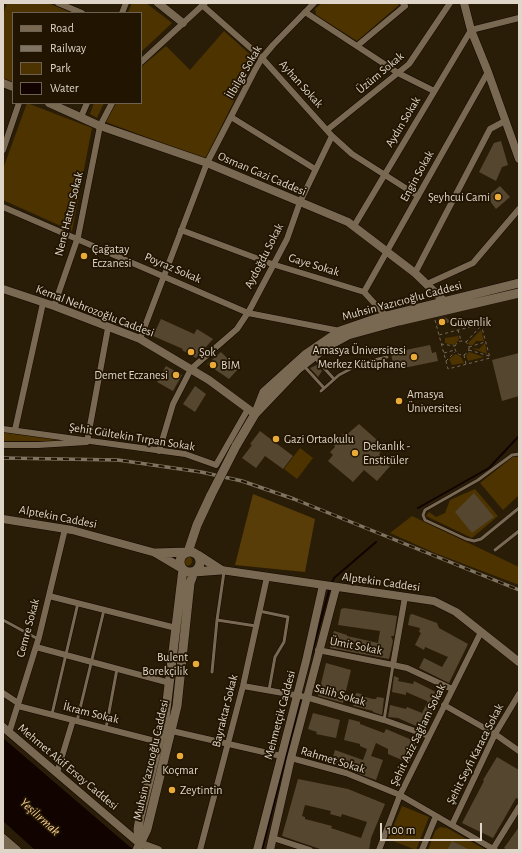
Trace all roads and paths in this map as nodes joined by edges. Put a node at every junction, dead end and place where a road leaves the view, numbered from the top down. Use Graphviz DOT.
graph roads {
  1 [pos="58,3"];
  2 [pos="158,3"];
  3 [pos="314,3"];
  4 [pos="403,3"];
  5 [pos="450,3"];
  6 [pos="464,3"];
  7 [pos="204,4"];
  8 [pos="80,12"];
  9 [pos="305,12"];
  10 [pos="519,18"];
  11 [pos="183,23"];
  12 [pos="471,30"];
  13 [pos="357,46"];
  14 [pos="262,58"];
  15 [pos="142,61"];
  16 [pos="488,72"];
  17 [pos="398,73"];
  18 [pos="434,91"];
  19 [pos="19,104"];
  20 [pos="51,104"];
  21 [pos="87,104"];
  22 [pos="111,104"];
  23 [pos="81,117"];
  24 [pos="231,117"];
  25 [pos="506,121"];
  26 [pos="100,126"];
  27 [pos="327,130"];
  28 [pos="332,136"];
  29 [pos="3,150"];
  30 [pos="519,159"];
  31 [pos="207,164"];
  32 [pos="315,169"];
  33 [pos="385,174"];
  34 [pos="418,196"];
  35 [pos="300,202"];
  36 [pos="3,207"];
  37 [pos="519,209"];
  38 [pos="354,226"];
  39 [pos="181,230"];
  40 [pos="77,240"];
  41 [pos="387,251"];
  42 [pos="272,264"];
  43 [pos="414,273"];
  44 [pos="164,275"];
  45 [pos="519,283"];
  46 [pos="427,284"];
  47 [pos="3,289"];
  48 [pos="364,292"];
  49 [pos="519,293"];
  50 [pos="445,302"];
  51 [pos="43,303"];
  52 [pos="54,306"];
  53 [pos="434,312"];
  54 [pos="248,313"];
  55 [pos="386,316"];
  56 [pos="481,326"];
  57 [pos="108,328"];
  58 [pos="458,330"];
  59 [pos="340,331"];
  60 [pos="439,335"];
  61 [pos="140,339"];
  62 [pos="461,341"];
  63 [pos="486,341"];
  64 [pos="466,342"];
  65 [pos="441,344"];
  66 [pos="455,346"];
  67 [pos="469,347"];
  68 [pos="456,350"];
  69 [pos="469,350"];
  70 [pos="444,353"];
  71 [pos="464,355"];
  72 [pos="490,356"];
  73 [pos="314,357"];
  74 [pos="387,357"];
  75 [pos="446,361"];
  76 [pos="467,364"];
  77 [pos="303,365"];
  78 [pos="191,369"];
  79 [pos="334,379"];
  80 [pos="252,412"];
  81 [pos="3,429"];
  82 [pos="15,430"];
  83 [pos="87,442"];
  84 [pos="3,445"];
  85 [pos="159,451"];
  86 [pos="519,454"];
  87 [pos="519,508"];
  88 [pos="3,519"];
  89 [pos="65,529"];
  90 [pos="519,531"];
  91 [pos="495,550"];
  92 [pos="188,552"];
  93 [pos="156,553"];
  94 [pos="198,555"];
  95 [pos="183,570"];
  96 [pos="223,570"];
  97 [pos="194,572"];
  98 [pos="267,577"];
  99 [pos="322,585"];
  100 [pos="336,588"];
  101 [pos="49,596"];
  102 [pos="405,597"];
  103 [pos="78,603"];
  104 [pos="104,610"];
  105 [pos="259,611"];
  106 [pos="3,620"];
  107 [pos="216,620"];
  108 [pos="256,626"];
  109 [pos="176,628"];
  110 [pos="481,632"];
  111 [pos="38,639"];
  112 [pos="36,647"];
  113 [pos="318,650"];
  114 [pos="66,655"];
  115 [pos="92,662"];
  116 [pos="519,662"];
  117 [pos="393,665"];
  118 [pos="117,669"];
  119 [pos="212,672"];
  120 [pos="170,683"];
  121 [pos="243,686"];
  122 [pos="452,689"];
  123 [pos="269,690"];
  124 [pos="3,693"];
  125 [pos="298,694"];
  126 [pos="519,694"];
  127 [pos="306,697"];
  128 [pos="18,705"];
  129 [pos="444,706"];
  130 [pos="52,714"];
  131 [pos="75,720"];
  132 [pos="384,720"];
  133 [pos="106,728"];
  134 [pos="6,730"];
  135 [pos="172,731"];
  136 [pos="495,734"];
  137 [pos="429,736"];
  138 [pos="159,742"];
  139 [pos="228,743"];
  140 [pos="519,751"];
  141 [pos="281,756"];
  142 [pos="291,758"];
  143 [pos="57,773"];
  144 [pos="400,796"];
  145 [pos="519,807"];
  146 [pos="436,816"];
  147 [pos="452,825"];
  148 [pos="3,838"];
  149 [pos="273,838"];
  150 [pos="3,847"];
  151 [pos="138,847"];
  152 [pos="494,849"];
  153 [pos="8,850"];
  154 [pos="17,850"];
  155 [pos="158,850"];
  156 [pos="200,850"];
  157 [pos="258,850"];
  158 [pos="270,850"];
  159 [pos="310,850"];
  160 [pos="379,850"];
  161 [pos="422,850"];
  1 -- 8 [label="street"];
  2 -- 11 [label="street"];
  3 -- 9 [label="street, İlbilge Sokak"];
  4 -- 13 [label="street"];
  5 -- 17 [label="street, Üzüm Sokak"];
  6 -- 12 [label="street"];
  7 -- 11 [label="street"];
  7 -- 14 [label="street, Ayhan Sokak"];
  9 -- 13 [label="street"];
  9 -- 14 [label="street, İlbilge Sokak"];
  10 -- 12 [label="street"];
  11 -- 15 [label="street"];
  12 -- 16 [label="street"];
  12 -- 18 [label="street, Aydın Sokak"];
  13 -- 17 [label="street"];
  14 -- 24 [label="street, İlbilge Sokak"];
  14 -- 27 [label="street, Ayhan Sokak"];
  16 -- 25 [label="street"];
  16 -- 34 [label="street, Engin Sokak"];
  17 -- 18 [label="street"];
  17 -- 27 [label="street, Üzüm Sokak"];
  18 -- 33 [label="street, Aydın Sokak"];
  19 -- 29 [label="street"];
  20 -- 23 [label="street, Osman Gazi Caddesi"];
  21 -- 23 [label="street"];
  22 -- 26 [label="street, Nene Hatun Sokak"];
  23 -- 26 [label="street, Osman Gazi Caddesi"];
  24 -- 31 [label="street, İlbilge Sokak"];
  24 -- 32 [label="street"];
  25 -- 30 [label="street"];
  25 -- 43 [label="street"];
  26 -- 31 [label="street, Osman Gazi Caddesi"];
  26 -- 40 [label="street, Nene Hatun Sokak"];
  27 -- 28 [label="street, Ayhan Sokak"];
  28 -- 32 [label="street, Aydoğdu Sokak"];
  28 -- 33 [label="street, Ayhan Sokak"];
  31 -- 35 [label="street, Osman Gazi Caddesi"];
  31 -- 39 [label="street, İlbilge Sokak"];
  32 -- 35 [label="street, Aydoğdu Sokak"];
  33 -- 34 [label="street, Ayhan Sokak"];
  33 -- 38 [label="street, Aydın Sokak"];
  34 -- 41 [label="street, Engin Sokak"];
  35 -- 38 [label="street, Osman Gazi Caddesi"];
  35 -- 42 [label="street, Aydoğdu Sokak"];
  36 -- 40 [label="street, Poyraz Sokak"];
  37 -- 46 [label="street"];
  38 -- 41 [label="street, Osman Gazi Caddesi"];
  39 -- 42 [label="street, Gaye Sokak"];
  39 -- 44 [label="street, İlbilge Sokak"];
  40 -- 44 [label="street, Poyraz Sokak"];
  40 -- 52 [label="street, Nene Hatun Sokak"];
  41 -- 43 [label="street, Osman Gazi Caddesi"];
  41 -- 48 [label="street, Engin Sokak"];
  42 -- 48 [label="street, Gaye Sokak"];
  42 -- 54 [label="street, Aydoğdu Sokak"];
  43 -- 46 [label="street, Osman Gazi Caddesi"];
  44 -- 54 [label="street, Poyraz Sokak"];
  44 -- 61 [label="street, İlbilge Sokak"];
  45 -- 50 [label="main road, Muhsin Yazıcıoğlu Caddesi"];
  46 -- 50 [label="street, Osman Gazi Caddesi"];
  47 -- 51 [label="street, Kemal Nehrozoğlu Caddesi"];
  48 -- 55 [label="street"];
  49 -- 53 [label="main road, Muhsin Yazıcıoğlu Caddesi"];
  50 -- 55 [label="main road, Muhsin Yazıcıoğlu Caddesi"];
  51 -- 52 [label="street, Kemal Nehrozoğlu Caddesi"];
  51 -- 82 [label="street"];
  52 -- 57 [label="street, Kemal Nehrozoğlu Caddesi"];
  53 -- 60 [label="path"];
  53 -- 73 [label="main road, Muhsin Yazıcıoğlu Caddesi"];
  54 -- 59 [label="street, Poyraz Sokak"];
  54 -- 78 [label="street, Aydoğdu Sokak"];
  55 -- 59 [label="main road, Muhsin Yazıcıoğlu Caddesi"];
  56 -- 58 [label="path"];
  56 -- 63 [label="path"];
  56 -- 64 [label="path"];
  57 -- 61 [label="street, Kemal Nehrozoğlu Caddesi"];
  57 -- 83 [label="street"];
  58 -- 60 [label="path"];
  58 -- 62 [label="path"];
  59 -- 80 [label="main road, Muhsin Yazıcıoğlu Caddesi"];
  60 -- 65 [label="path"];
  61 -- 78 [label="street, Kemal Nehrozoğlu Caddesi"];
  62 -- 64 [label="path"];
  62 -- 66 [label="path"];
  63 -- 67 [label="path"];
  63 -- 72 [label="path"];
  64 -- 67 [label="path"];
  65 -- 66 [label="path"];
  65 -- 70 [label="path"];
  66 -- 68 [label="path"];
  67 -- 69 [label="path"];
  68 -- 70 [label="path"];
  68 -- 71 [label="path"];
  68 -- 75 [label="path"];
  69 -- 71 [label="path"];
  69 -- 72 [label="path"];
  70 -- 75 [label="path"];
  71 -- 76 [label="path"];
  72 -- 76 [label="path"];
  73 -- 77 [label="main road, Muhsin Yazıcıoğlu Caddesi"];
  73 -- 79 [label="lane"];
  74 -- 79 [label="lane"];
  75 -- 76 [label="path"];
  77 -- 79 [label="lane"];
  77 -- 80 [label="main road, Muhsin Yazıcıoğlu Caddesi"];
  78 -- 80 [label="street, Kemal Nehrozoğlu Caddesi"];
  78 -- 85 [label="street"];
  80 -- 85 [label="street, Şehit Gültekin Tırpan Sokak"];
  80 -- 92 [label="main road, Muhsin Yazıcıoğlu Caddesi, bridge"];
  81 -- 82 [label="street, Şehit Gültekin Tırpan Sokak"];
  82 -- 83 [label="street, Şehit Gültekin Tırpan Sokak"];
  83 -- 84 [label="street"];
  83 -- 85 [label="street, Şehit Gültekin Tırpan Sokak"];
  86 -- 87 [label="lane"];
  88 -- 89 [label="street, Alptekin Caddesi"];
  89 -- 93 [label="street, Alptekin Caddesi"];
  89 -- 101 [label="street, Cemre Sokak"];
  90 -- 91 [label="lane"];
  92 -- 93 [label="main road"];
  92 -- 94 [label="main road"];
  92 -- 95 [label="main road"];
  93 -- 95 [label="main road"];
  94 -- 96 [label="main road"];
  94 -- 97 [label="main road"];
  95 -- 97 [label="main road"];
  95 -- 109 [label="main road, Muhsin Yazıcıoğlu Caddesi"];
  96 -- 97 [label="main road"];
  96 -- 98 [label="street, Alptekin Caddesi"];
  96 -- 107 [label="lane"];
  97 -- 135 [label="main road, Muhsin Yazıcıoğlu Caddesi"];
  98 -- 99 [label="street, Alptekin Caddesi"];
  98 -- 105 [label="street, Bayraktar Sokak"];
  99 -- 100 [label="street, Alptekin Caddesi"];
  99 -- 125 [label="street, Mehmetçik Caddesi"];
  100 -- 102 [label="street, Alptekin Caddesi"];
  100 -- 113 [label="street, Mehmetçik Caddesi"];
  101 -- 103 [label="street"];
  101 -- 111 [label="street, Cemre Sokak"];
  102 -- 110 [label="street, Alptekin Caddesi"];
  102 -- 117 [label="street, Ümit Sokak"];
  103 -- 104 [label="street"];
  103 -- 114 [label="lane"];
  104 -- 109 [label="street"];
  104 -- 115 [label="lane"];
  105 -- 108 [label="street, Bayraktar Sokak"];
  105 -- 123 [label="lane"];
  106 -- 111 [label="lane"];
  107 -- 108 [label="lane"];
  107 -- 119 [label="lane"];
  108 -- 121 [label="street, Bayraktar Sokak"];
  109 -- 120 [label="main road, Muhsin Yazıcıoğlu Caddesi"];
  110 -- 116 [label="street, Alptekin Caddesi"];
  110 -- 122 [label="street, Şehit Aziz Sağlam Sokak"];
  111 -- 112 [label="street, Cemre Sokak"];
  112 -- 114 [label="street"];
  112 -- 128 [label="street, Cemre Sokak"];
  113 -- 117 [label="street, Ümit Sokak"];
  113 -- 127 [label="street, Mehmetçik Caddesi"];
  114 -- 115 [label="street"];
  114 -- 130 [label="lane"];
  115 -- 118 [label="street"];
  115 -- 131 [label="lane"];
  117 -- 122 [label="street"];
  117 -- 132 [label="lane"];
  118 -- 120 [label="street"];
  118 -- 133 [label="lane"];
  120 -- 138 [label="main road, Muhsin Yazıcıoğlu Caddesi"];
  121 -- 123 [label="street, Salih Sokak"];
  121 -- 139 [label="street, Bayraktar Sokak"];
  122 -- 129 [label="street, Şehit Aziz Sağlam Sokak"];
  123 -- 125 [label="street, Salih Sokak"];
  124 -- 128 [label="street"];
  125 -- 127 [label="street, Salih Sokak"];
  125 -- 141 [label="street, Mehmetçik Caddesi"];
  126 -- 136 [label="street, Şehit Seyfi Karaca Sokak"];
  127 -- 132 [label="street, Salih Sokak"];
  127 -- 142 [label="street, Mehmetçik Caddesi"];
  128 -- 130 [label="street, İkram Sokak"];
  128 -- 134 [label="street, Cemre Sokak"];
  129 -- 136 [label="street"];
  129 -- 137 [label="street, Şehit Aziz Sağlam Sokak"];
  130 -- 131 [label="street, İkram Sokak"];
  131 -- 133 [label="street, İkram Sokak"];
  131 -- 143 [label="street"];
  132 -- 137 [label="street, Salih Sokak"];
  133 -- 138 [label="street, İkram Sokak"];
  134 -- 143 [label="street, Mehmet Akif Ersoy Caddesi"];
  135 -- 139 [label="street"];
  135 -- 151 [label="main road, Muhsin Yazıcıoğlu Caddesi"];
  136 -- 140 [label="street"];
  136 -- 147 [label="street, Şehit Seyfi Karaca Sokak"];
  137 -- 144 [label="street, Şehit Aziz Sağlam Sokak"];
  138 -- 151 [label="main road, Muhsin Yazıcıoğlu Caddesi"];
  139 -- 141 [label="street"];
  139 -- 156 [label="street, Bayraktar Sokak"];
  141 -- 157 [label="street, Mehmetçik Caddesi"];
  142 -- 144 [label="street, Rahmet Sokak"];
  142 -- 149 [label="street, Mehmetçik Caddesi"];
  143 -- 151 [label="street, Mehmet Akif Ersoy Caddesi"];
  144 -- 146 [label="street, Rahmet Sokak"];
  144 -- 160 [label="street, Şehit Aziz Sağlam Sokak"];
  145 -- 152 [label="street"];
  146 -- 147 [label="street, Rahmet Sokak"];
  146 -- 161 [label="street"];
  147 -- 152 [label="street, Rahmet Sokak"];
  148 -- 154 [label="street"];
  149 -- 158 [label="street, Mehmetçik Caddesi"];
  149 -- 159 [label="street"];
  150 -- 153 [label="street"];
  151 -- 155 [label="street, Mehmet Akif Ersoy Caddesi"];
}
